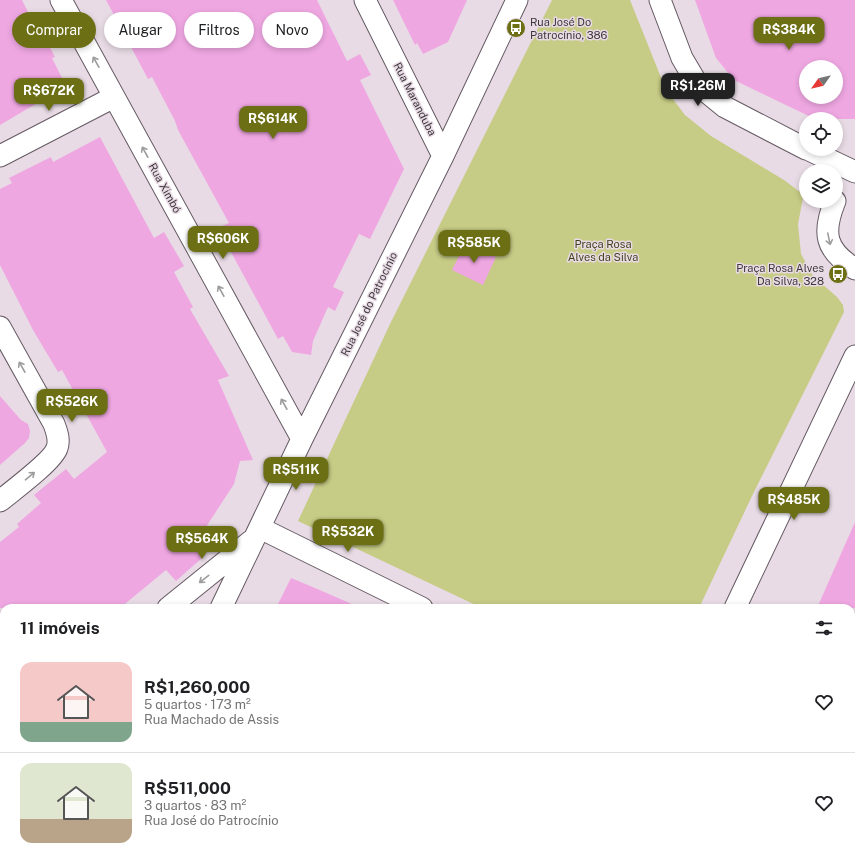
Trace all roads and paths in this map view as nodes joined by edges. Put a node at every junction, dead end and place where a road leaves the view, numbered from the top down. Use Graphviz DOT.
graph roads {
  1 [pos="62,0"];
  2 [pos="365,0"];
  3 [pos="517,0"];
  4 [pos="660,0"];
  5 [pos="114,97"];
  6 [pos="799,145"];
  7 [pos="0,156"];
  8 [pos="443,156"];
  9 [pos="821,156"];
  10 [pos="852,171"];
  11 [pos="843,186"];
  12 [pos="833,208"];
  13 [pos="855,269"];
  14 [pos="0,327"];
  15 [pos="855,356"];
  16 [pos="302,439"];
  17 [pos="0,501"];
  18 [pos="258,533"];
  19 [pos="173,604"];
  20 [pos="223,604"];
  21 [pos="413,604"];
  22 [pos="737,604"];
  5 -- 1 [label="street, Rua Ximbó, one-way"];
  2 -- 8 [label="street, Rua Maranduba"];
  3 -- 8 [label="street, Rua José do Patrocínio"];
  4 -- 6 [label="street"];
  5 -- 7 [label="street"];
  16 -- 5 [label="street, Rua Ximbó, one-way"];
  8 -- 16 [label="street, Rua José do Patrocínio"];
  9 -- 10 [label="street"];
  10 -- 11 [label="street"];
  12 -- 13 [label="street, one-way"];
  17 -- 14 [label="street, one-way"];
  15 -- 22 [label="street"];
  16 -- 18 [label="street, Rua José do Patrocínio"];
  18 -- 19 [label="street, one-way"];
  18 -- 20 [label="street, Rua José do Patrocínio"];
  18 -- 21 [label="street"];
}
